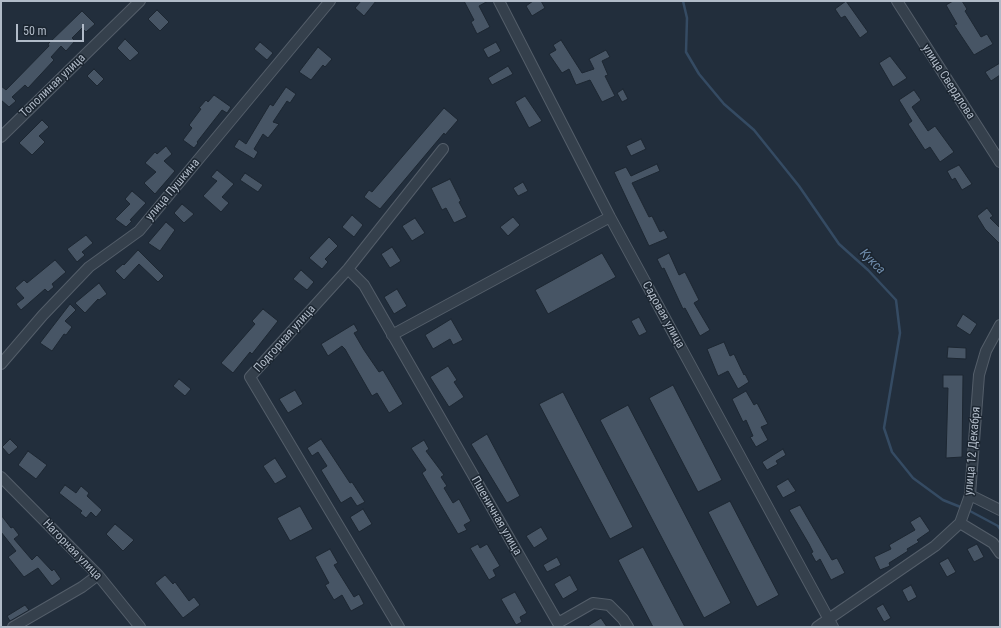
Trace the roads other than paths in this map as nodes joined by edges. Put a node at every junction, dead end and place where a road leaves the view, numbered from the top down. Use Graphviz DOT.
graph roads {
  1 [pos="140,1"];
  2 [pos="330,1"];
  3 [pos="499,1"];
  4 [pos="897,1"];
  5 [pos="1,137"];
  6 [pos="443,149"];
  7 [pos="1000,162"];
  8 [pos="610,217"];
  9 [pos="348,269"];
  10 [pos="1000,325"];
  11 [pos="392,335"];
  12 [pos="1,364"];
  13 [pos="1,477"];
  14 [pos="969,499"];
  15 [pos="1000,510"];
  16 [pos="962,519"];
  17 [pos="1000,553"];
  18 [pos="98,575"];
  19 [pos="831,623"];
  20 [pos="554,625"];
  21 [pos="14,627"];
  22 [pos="140,627"];
  23 [pos="399,627"];
  24 [pos="628,627"];
  25 [pos="817,627"];
  1 -- 5 [label="street, Тополиная улица"];
  2 -- 12 [label="street, улица Пушкина"];
  3 -- 8 [label="street, Садовая улица"];
  4 -- 7 [label="street, улица Свердлова"];
  6 -- 9 [label="street, Подгорная улица"];
  8 -- 11 [label="street"];
  8 -- 19 [label="street, Садовая улица"];
  9 -- 11 [label="street, Пшеничная улица"];
  9 -- 23 [label="street, Подгорная улица"];
  10 -- 14 [label="street, улица 12 Декабря"];
  11 -- 20 [label="street, Пшеничная улица"];
  13 -- 18 [label="street, Нагорная улица"];
  14 -- 15 [label="street"];
  14 -- 16 [label="street, улица 12 Декабря"];
  16 -- 17 [label="street"];
  16 -- 19 [label="street, улица 12 Декабря"];
  18 -- 21 [label="street"];
  18 -- 22 [label="street, Нагорная улица"];
  19 -- 25 [label="street, улица 12 Декабря"];
  20 -- 24 [label="street, Пшеничная улица"];
}
